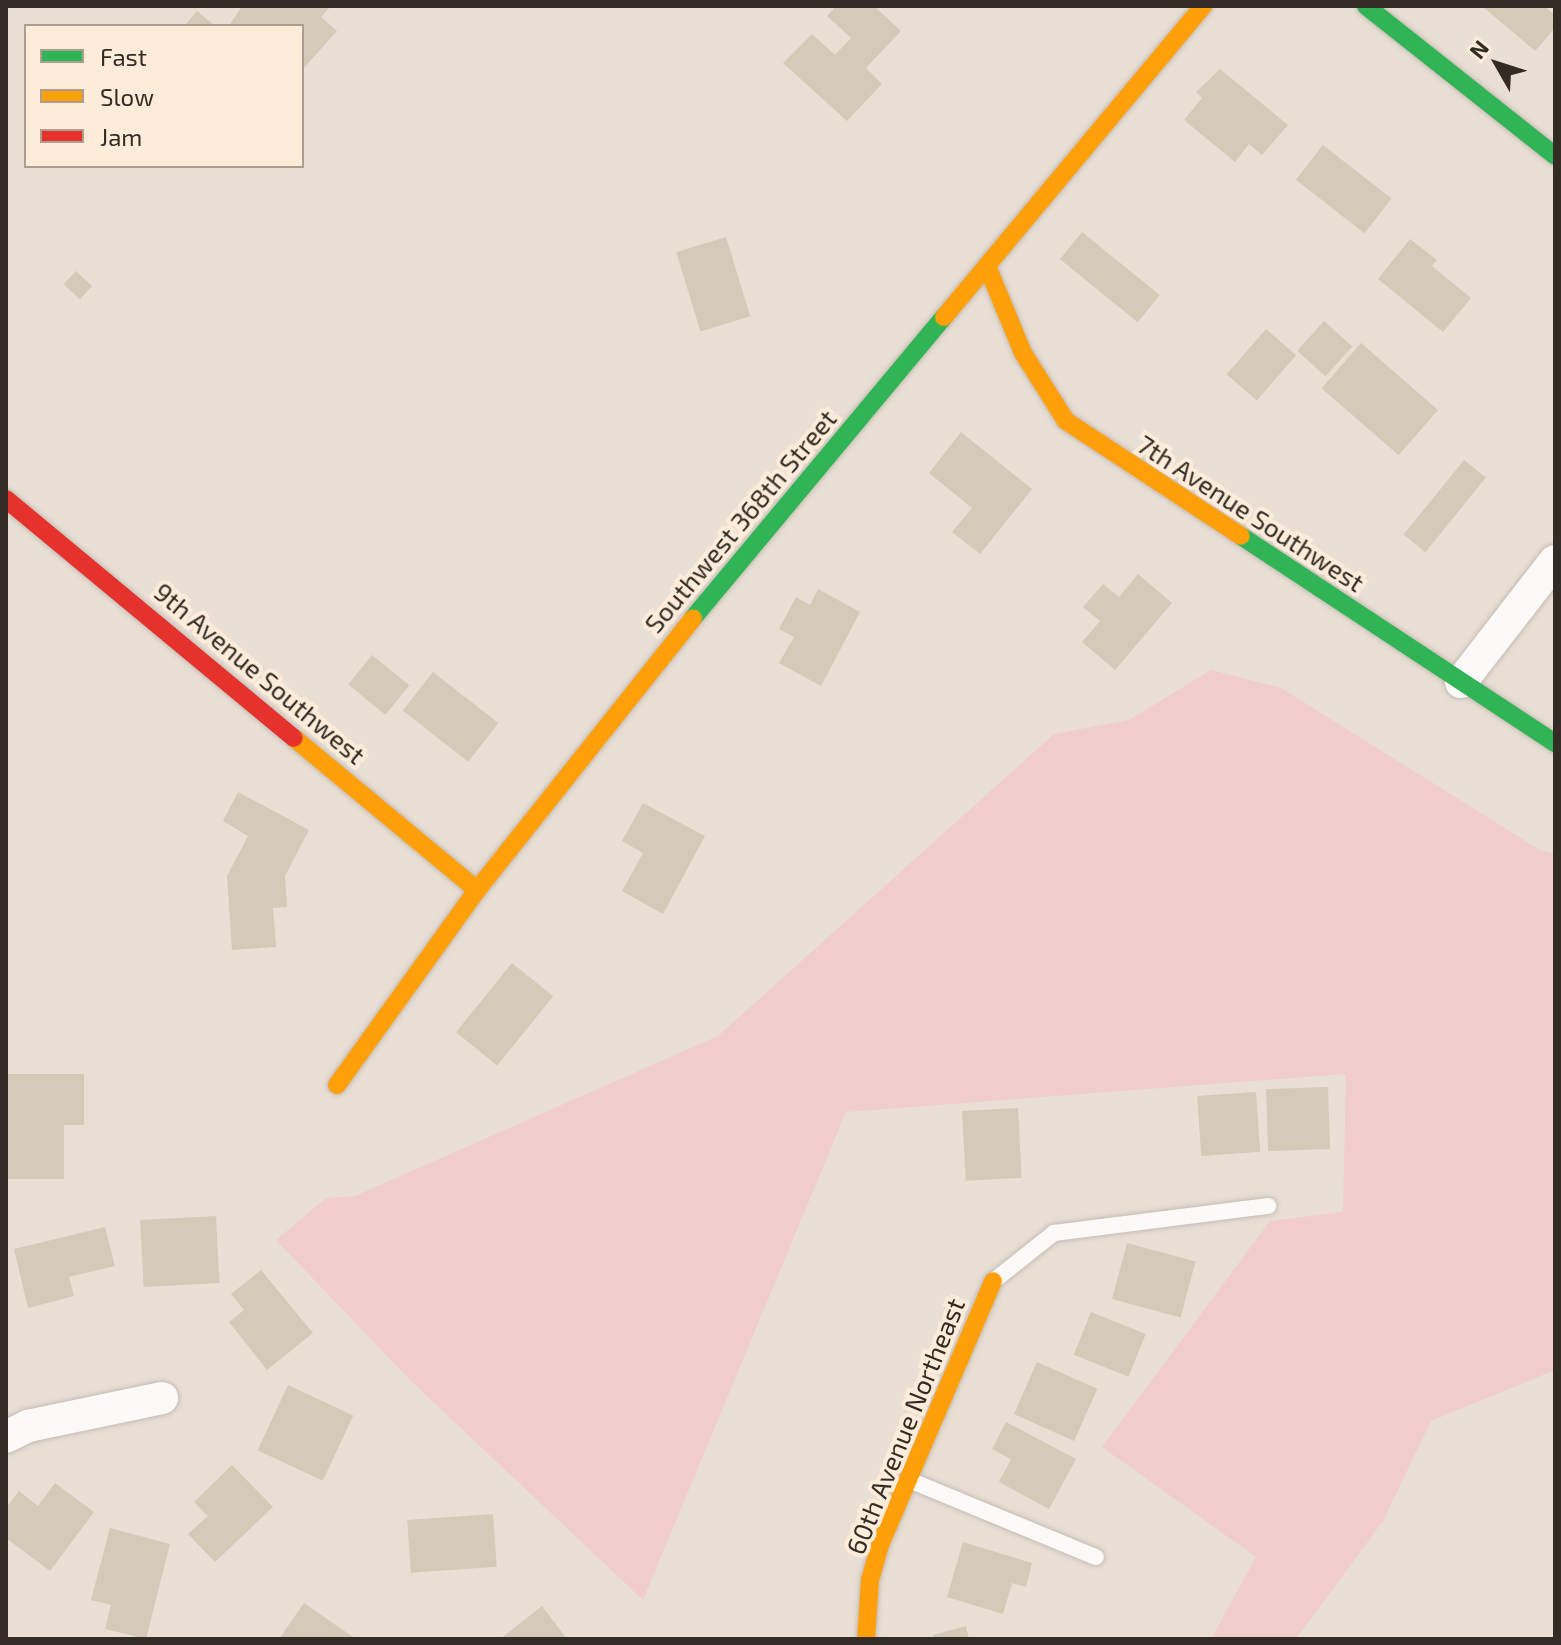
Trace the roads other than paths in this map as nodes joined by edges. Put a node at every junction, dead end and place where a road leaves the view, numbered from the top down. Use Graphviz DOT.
graph roads {
  1 [pos="1203,6"];
  2 [pos="1366,6"];
  3 [pos="1555,156"];
  4 [pos="987,266"];
  5 [pos="6,499"];
  6 [pos="1555,561"];
  7 [pos="1461,682"];
  8 [pos="1555,743"];
  9 [pos="477,890"];
  10 [pos="337,1085"];
  11 [pos="1268,1206"];
  12 [pos="993,1281"];
  13 [pos="162,1398"];
  14 [pos="6,1437"];
  15 [pos="907,1479"];
  16 [pos="1096,1557"];
  17 [pos="866,1639"];
  1 -- 4 [label="street, Southwest 368th Street"];
  2 -- 3 [label="street"];
  4 -- 7 [label="street, 7th Avenue Southwest"];
  4 -- 9 [label="street, Southwest 368th Street"];
  5 -- 9 [label="street, 9th Avenue Southwest"];
  6 -- 7 [label="street"];
  7 -- 8 [label="street, 7th Avenue Southwest"];
  9 -- 10 [label="street, Southwest 368th Street"];
  11 -- 12 [label="lane"];
  12 -- 15 [label="street, 60th Avenue Northeast"];
  13 -- 14 [label="street"];
  15 -- 16 [label="lane"];
  15 -- 17 [label="street, 60th Avenue Northeast"];
}
